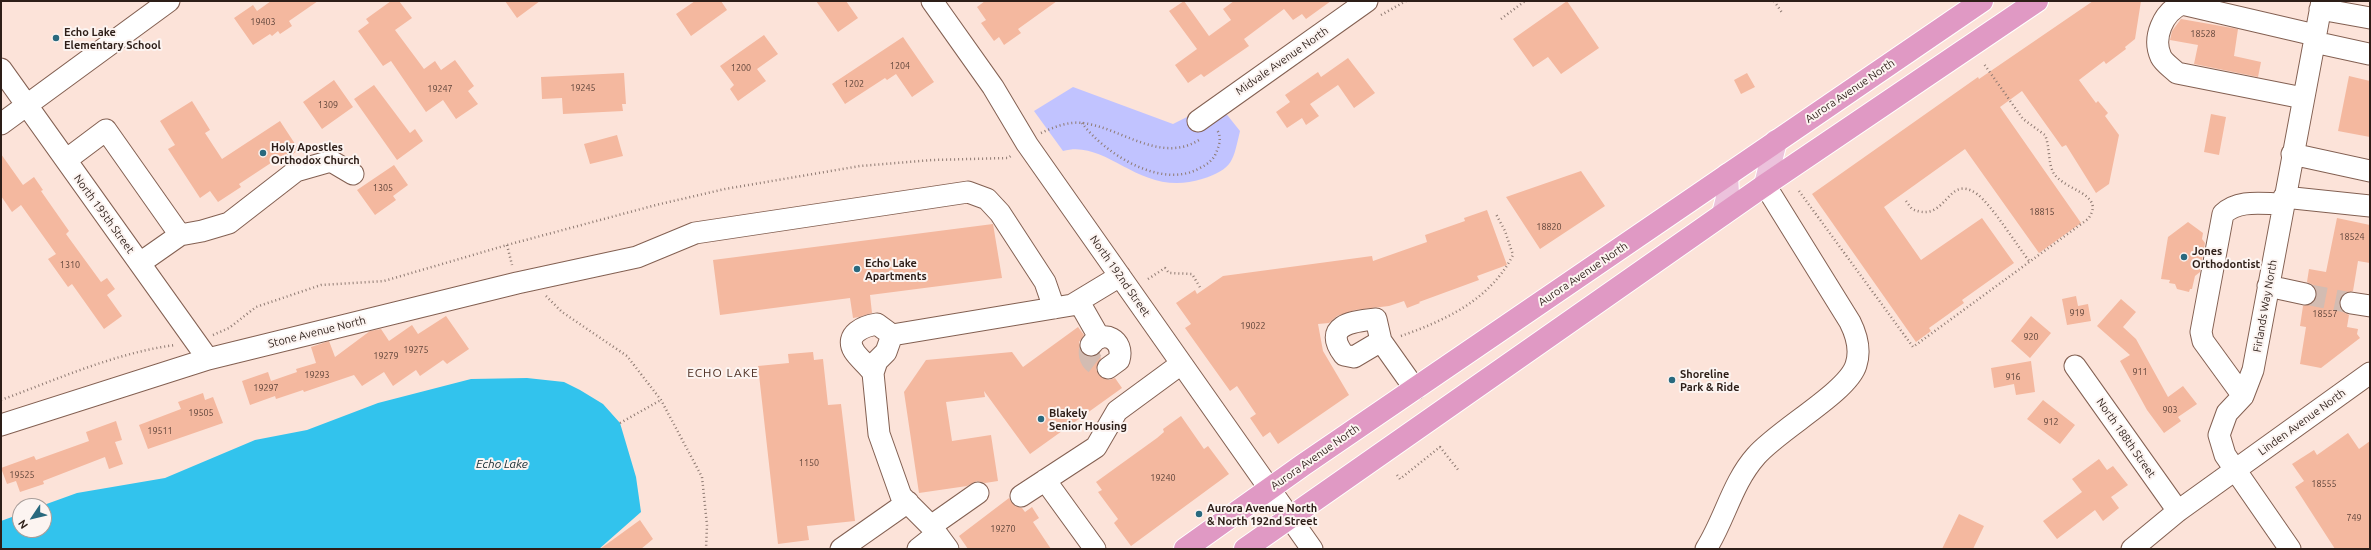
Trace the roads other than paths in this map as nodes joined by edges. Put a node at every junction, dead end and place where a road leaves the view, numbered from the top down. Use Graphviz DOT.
graph roads {
  1 [pos="932,1"];
  2 [pos="1368,1"];
  3 [pos="1982,1"];
  4 [pos="2037,1"];
  5 [pos="161,4"];
  6 [pos="2321,5"];
  7 [pos="2370,18"];
  8 [pos="2314,38"];
  9 [pos="2369,54"];
  10 [pos="1,69"];
  11 [pos="2303,98"];
  12 [pos="27,106"];
  13 [pos="1205,116"];
  14 [pos="1,124"];
  15 [pos="1776,141"];
  16 [pos="2292,154"];
  17 [pos="66,160"];
  18 [pos="2370,171"];
  19 [pos="353,174"];
  20 [pos="1727,175"];
  21 [pos="1765,185"];
  22 [pos="2284,200"];
  23 [pos="2370,206"];
  24 [pos="1723,214"];
  25 [pos="180,235"];
  26 [pos="140,263"];
  27 [pos="1120,276"];
  28 [pos="2268,286"];
  29 [pos="2305,294"];
  30 [pos="1079,302"];
  31 [pos="1054,308"];
  32 [pos="892,335"];
  33 [pos="1383,344"];
  34 [pos="208,359"];
  35 [pos="1181,364"];
  36 [pos="2075,366"];
  37 [pos="1108,368"];
  38 [pos="873,372"];
  39 [pos="2370,374"];
  40 [pos="1415,388"];
  41 [pos="2243,396"];
  42 [pos="1,425"];
  43 [pos="2235,471"];
  44 [pos="1045,480"];
  45 [pos="1269,489"];
  46 [pos="978,493"];
  47 [pos="1021,496"];
  48 [pos="908,502"];
  49 [pos="2178,511"];
  50 [pos="1289,518"];
  51 [pos="939,536"];
  52 [pos="841,549"];
  53 [pos="918,549"];
  54 [pos="1095,549"];
  55 [pos="1185,549"];
  56 [pos="1245,549"];
  57 [pos="1312,549"];
  58 [pos="1706,549"];
  59 [pos="2132,549"];
  60 [pos="2290,549"];
  1 -- 27 [label="street, North 192nd Street"];
  2 -- 13 [label="street, Midvale Avenue North"];
  3 -- 15 [label="highway, Aurora Avenue North"];
  4 -- 21 [label="highway"];
  5 -- 12 [label="street"];
  6 -- 7 [label="street"];
  6 -- 8 [label="street, Firlands Way North"];
  8 -- 9 [label="street"];
  8 -- 11 [label="street, Firlands Way North"];
  8 -- 11 [label="street"];
  10 -- 12 [label="street, North 195th Street"];
  11 -- 16 [label="street, Firlands Way North"];
  12 -- 14 [label="street"];
  12 -- 17 [label="street, North 195th Street"];
  15 -- 20 [label="highway, Aurora Avenue North"];
  15 -- 21 [label="main road"];
  16 -- 18 [label="street"];
  16 -- 22 [label="street, Firlands Way North"];
  17 -- 25 [label="street"];
  17 -- 26 [label="street, North 195th Street"];
  19 -- 25 [label="street"];
  20 -- 24 [label="main road"];
  20 -- 40 [label="highway, Aurora Avenue North"];
  21 -- 24 [label="highway"];
  21 -- 58 [label="street"];
  22 -- 23 [label="street"];
  22 -- 28 [label="street, Firlands Way North"];
  22 -- 41 [label="street"];
  24 -- 50 [label="highway"];
  25 -- 26 [label="street"];
  26 -- 34 [label="street, North 195th Street"];
  27 -- 30 [label="street"];
  27 -- 35 [label="street, North 192nd Street"];
  28 -- 29 [label="street"];
  28 -- 41 [label="street, Firlands Way North"];
  30 -- 31 [label="street"];
  30 -- 37 [label="street"];
  31 -- 32 [label="street"];
  31 -- 34 [label="street, Stone Avenue North"];
  32 -- 38 [label="street"];
  32 -- 38 [label="street"];
  33 -- 33 [label="street"];
  33 -- 40 [label="street"];
  34 -- 42 [label="street, Stone Avenue North"];
  35 -- 44 [label="street"];
  35 -- 45 [label="street, North 192nd Street"];
  36 -- 49 [label="street, North 188th Street"];
  38 -- 48 [label="street"];
  39 -- 43 [label="street, Linden Avenue North"];
  40 -- 45 [label="highway, Aurora Avenue North"];
  41 -- 43 [label="street, Firlands Way North"];
  43 -- 49 [label="street"];
  43 -- 60 [label="street"];
  44 -- 47 [label="street"];
  44 -- 54 [label="street"];
  45 -- 50 [label="street, North 192nd Street"];
  45 -- 55 [label="highway, Aurora Avenue North"];
  46 -- 51 [label="street"];
  48 -- 51 [label="street"];
  48 -- 52 [label="street"];
  49 -- 59 [label="street"];
  50 -- 56 [label="highway"];
  50 -- 57 [label="street, North 192nd Street"];
  51 -- 53 [label="street"];
}
